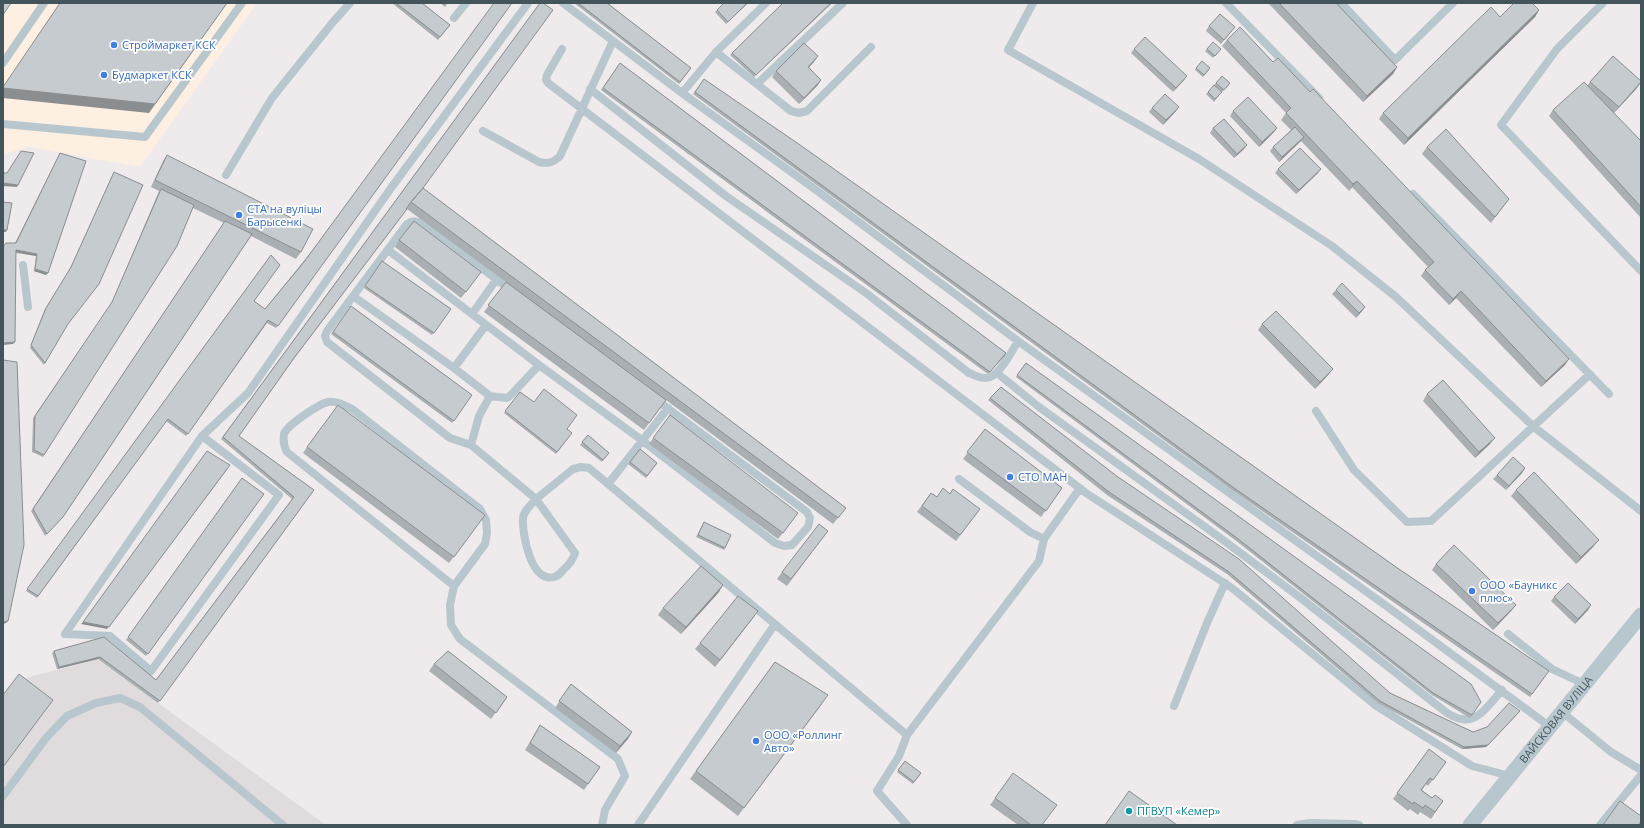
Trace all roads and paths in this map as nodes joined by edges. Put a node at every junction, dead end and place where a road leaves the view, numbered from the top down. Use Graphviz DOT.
graph roads {
  1 [pos="44,3"];
  2 [pos="242,3"];
  3 [pos="350,3"];
  4 [pos="466,3"];
  5 [pos="528,3"];
  6 [pos="563,3"];
  7 [pos="766,3"];
  8 [pos="843,3"];
  9 [pos="1033,3"];
  10 [pos="1226,3"];
  11 [pos="1341,3"];
  12 [pos="1453,3"];
  13 [pos="1603,3"];
  14 [pos="454,18"];
  15 [pos="613,41"];
  16 [pos="871,47"];
  17 [pos="562,49"];
  18 [pos="716,52"];
  19 [pos="3,63"];
  20 [pos="757,84"];
  21 [pos="590,90"];
  22 [pos="682,93"];
  23 [pos="1327,106"];
  24 [pos="581,108"];
  25 [pos="3,124"];
  26 [pos="483,131"];
  27 [pos="226,175"];
  28 [pos="1405,186"];
  29 [pos="388,250"];
  30 [pos="23,265"];
  31 [pos="1641,271"];
  32 [pos="496,280"];
  33 [pos="353,296"];
  34 [pos="522,299"];
  35 [pos="28,307"];
  36 [pos="472,314"];
  37 [pos="486,325"];
  38 [pos="1018,341"];
  39 [pos="539,365"];
  40 [pos="454,368"];
  41 [pos="997,372"];
  42 [pos="1590,374"];
  43 [pos="649,394"];
  44 [pos="1609,394"];
  45 [pos="490,396"];
  46 [pos="668,408"];
  47 [pos="1316,411"];
  48 [pos="1534,427"];
  49 [pos="202,436"];
  50 [pos="643,441"];
  51 [pos="471,445"];
  52 [pos="959,479"];
  53 [pos="608,484"];
  54 [pos="1080,488"];
  55 [pos="536,499"];
  56 [pos="1641,511"];
  57 [pos="1044,539"];
  58 [pos="1225,584"];
  59 [pos="454,586"];
  60 [pos="1641,615"];
  61 [pos="774,624"];
  62 [pos="1508,634"];
  63 [pos="1584,684"];
  64 [pos="1502,690"];
  65 [pos="1174,706"];
  66 [pos="1562,712"];
  67 [pos="1549,726"];
  68 [pos="907,735"];
  69 [pos="1641,770"];
  70 [pos="1641,775"];
  71 [pos="1510,776"];
  72 [pos="3,796"];
  73 [pos="283,825"];
  74 [pos="602,825"];
  75 [pos="638,825"];
  76 [pos="907,825"];
  77 [pos="1297,825"];
  78 [pos="1358,825"];
  79 [pos="1470,825"];
  80 [pos="1600,825"];
  1 -- 19 [label="lane"];
  2 -- 25 [label="lane"];
  3 -- 27 [label="lane"];
  4 -- 14 [label="lane"];
  5 -- 49 [label="lane"];
  6 -- 15 [label="lane"];
  7 -- 18 [label="lane"];
  8 -- 20 [label="lane"];
  9 -- 48 [label="lane"];
  10 -- 23 [label="lane"];
  11 -- 12 [label="lane"];
  13 -- 31 [label="lane"];
  15 -- 21 [label="lane"];
  15 -- 22 [label="lane"];
  16 -- 20 [label="lane"];
  17 -- 24 [label="lane"];
  18 -- 20 [label="lane"];
  18 -- 22 [label="lane"];
  21 -- 24 [label="lane"];
  21 -- 41 [label="lane"];
  22 -- 38 [label="lane"];
  24 -- 26 [label="lane"];
  24 -- 54 [label="lane"];
  28 -- 42 [label="lane"];
  29 -- 32 [label="lane"];
  29 -- 33 [label="lane"];
  29 -- 36 [label="lane"];
  30 -- 35 [label="lane"];
  32 -- 34 [label="lane"];
  32 -- 36 [label="lane"];
  33 -- 40 [label="lane"];
  33 -- 51 [label="lane"];
  36 -- 37 [label="lane"];
  37 -- 39 [label="lane"];
  37 -- 40 [label="lane"];
  38 -- 41 [label="lane"];
  38 -- 64 [label="lane"];
  39 -- 45 [label="lane"];
  39 -- 50 [label="lane"];
  40 -- 45 [label="lane"];
  41 -- 64 [label="lane"];
  42 -- 44 [label="lane"];
  42 -- 48 [label="lane"];
  43 -- 46 [label="lane"];
  45 -- 51 [label="lane"];
  46 -- 50 [label="lane"];
  46 -- 50 [label="lane"];
  47 -- 48 [label="lane"];
  48 -- 56 [label="lane"];
  49 -- 49 [label="lane"];
  50 -- 53 [label="lane"];
  51 -- 55 [label="lane"];
  52 -- 57 [label="lane"];
  53 -- 55 [label="lane"];
  53 -- 61 [label="lane"];
  54 -- 57 [label="lane"];
  54 -- 58 [label="lane"];
  55 -- 55 [label="lane"];
  57 -- 68 [label="lane"];
  58 -- 65 [label="lane"];
  58 -- 71 [label="lane"];
  59 -- 59 [label="lane"];
  59 -- 74 [label="lane"];
  60 -- 63 [label="street, ВАЙСКОВАЯ ВУЛІЦА"];
  61 -- 68 [label="lane"];
  61 -- 75 [label="lane"];
  62 -- 63 [label="lane"];
  63 -- 66 [label="street, ВАЙСКОВАЯ ВУЛІЦА"];
  64 -- 67 [label="lane"];
  66 -- 67 [label="street, ВАЙСКОВАЯ ВУЛІЦА"];
  66 -- 69 [label="lane"];
  67 -- 71 [label="street, ВАЙСКОВАЯ ВУЛІЦА"];
  68 -- 76 [label="lane"];
  70 -- 80 [label="lane"];
  71 -- 79 [label="street, ВАЙСКОВАЯ ВУЛІЦА"];
  72 -- 73 [label="lane"];
  77 -- 78 [label="lane"];
}
